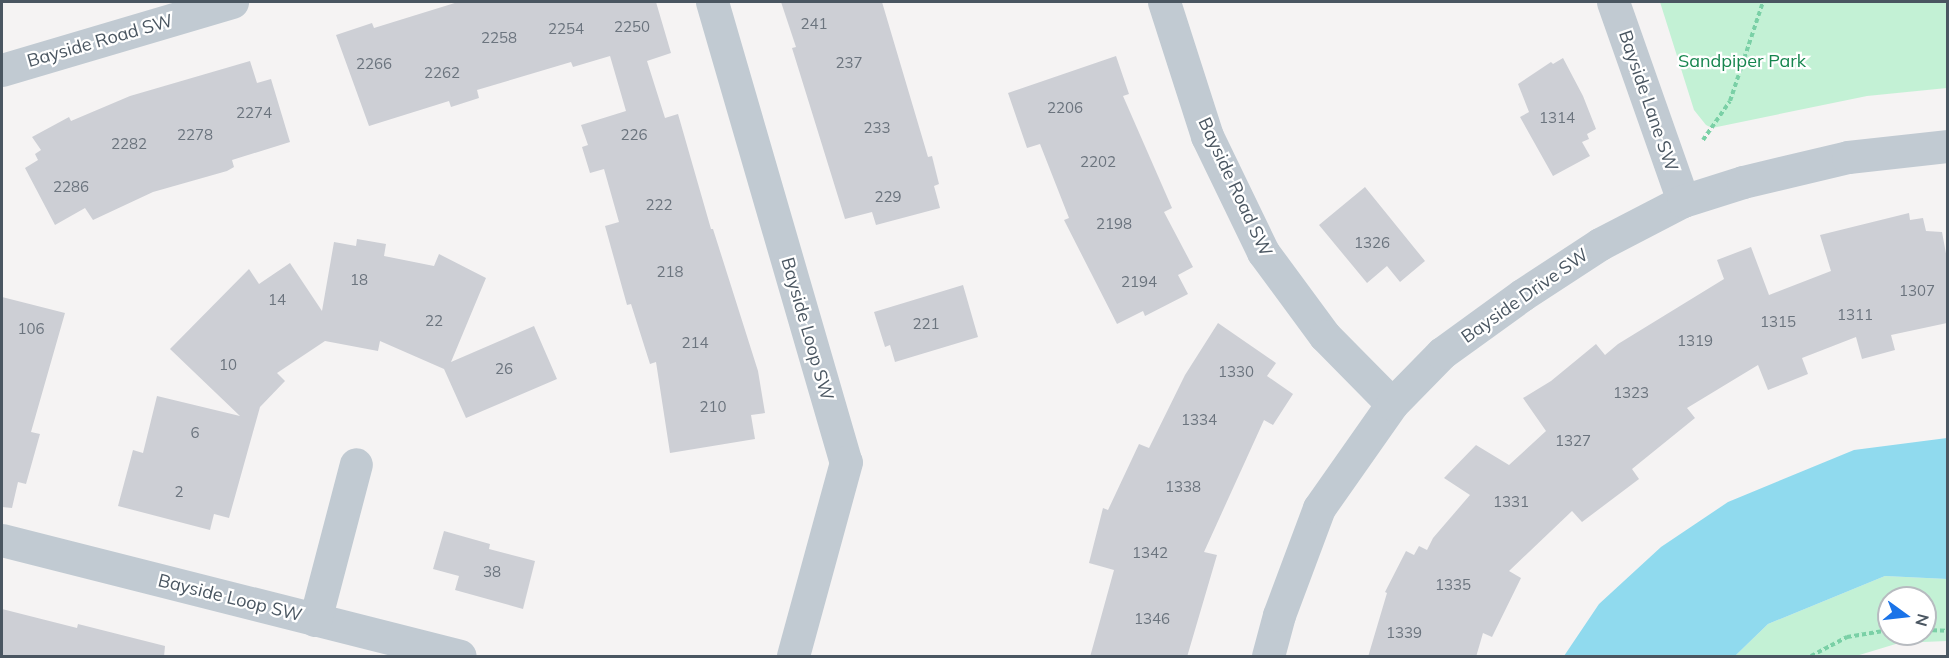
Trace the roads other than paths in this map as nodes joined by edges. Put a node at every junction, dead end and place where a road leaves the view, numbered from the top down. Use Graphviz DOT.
graph roads {
  1 [pos="232,2"];
  2 [pos="712,2"];
  3 [pos="1164,2"];
  4 [pos="1613,2"];
  5 [pos="2,70"];
  6 [pos="1947,146"];
  7 [pos="1683,201"];
  8 [pos="1392,404"];
  9 [pos="356,464"];
  10 [pos="2,540"];
  11 [pos="315,620"];
  12 [pos="460,657"];
  13 [pos="793,657"];
  14 [pos="1268,657"];
  1 -- 5 [label="street, Bayside Road SW"];
  2 -- 13 [label="street, Bayside Loop SW"];
  3 -- 8 [label="street, Bayside Road SW"];
  4 -- 7 [label="street, Bayside Lane SW"];
  6 -- 7 [label="street, Bayside Drive SW"];
  7 -- 8 [label="street, Bayside Drive SW"];
  8 -- 14 [label="street, Bayside Drive SW"];
  9 -- 11 [label="street"];
  10 -- 11 [label="street, Bayside Loop SW"];
  11 -- 12 [label="street, Bayside Loop SW"];
}
